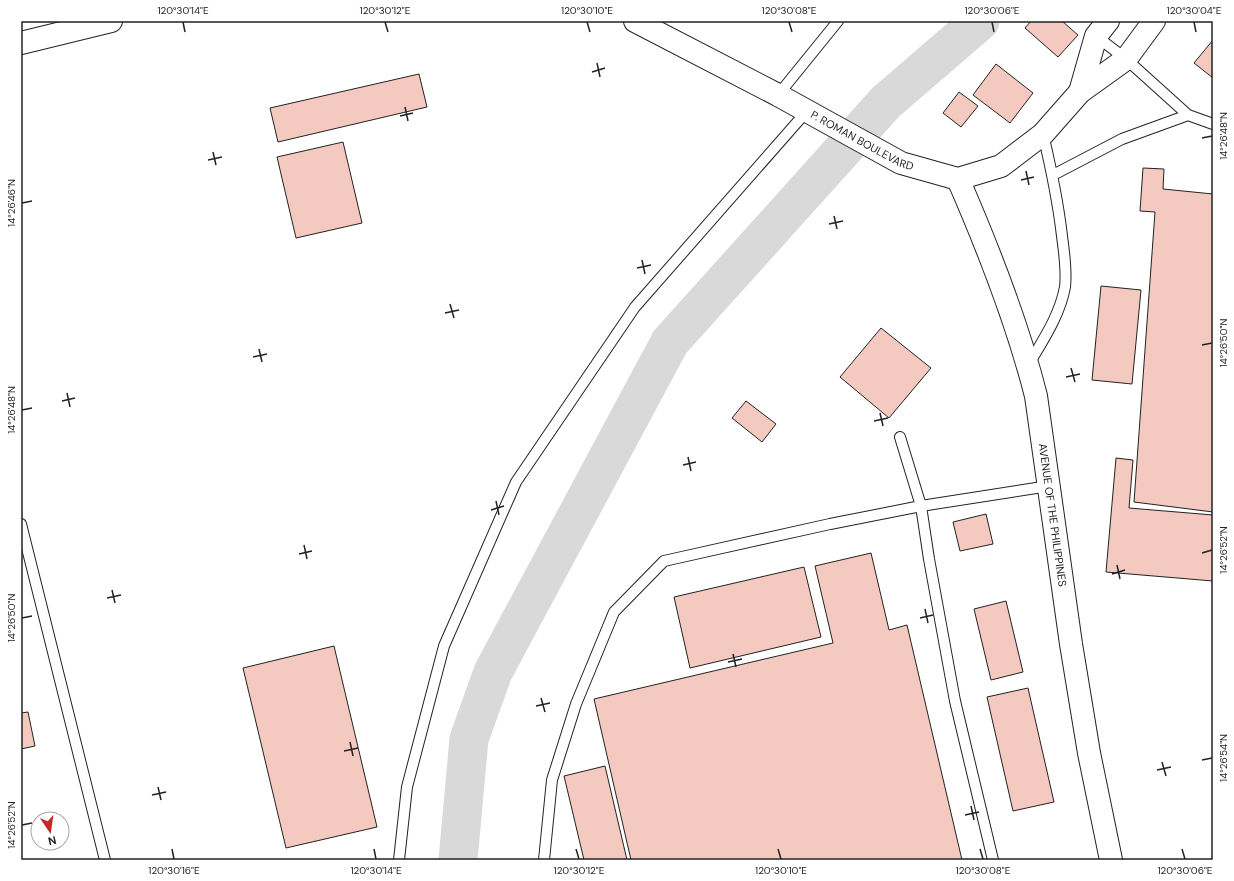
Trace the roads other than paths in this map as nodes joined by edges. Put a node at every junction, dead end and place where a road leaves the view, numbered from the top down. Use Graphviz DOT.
graph roads {
  1 [pos="111,21"];
  2 [pos="635,21"];
  3 [pos="838,21"];
  4 [pos="1154,21"];
  5 [pos="1102,28"];
  6 [pos="21,43"];
  7 [pos="1126,59"];
  8 [pos="1080,92"];
  9 [pos="778,95"];
  10 [pos="807,111"];
  11 [pos="1188,115"];
  12 [pos="1213,124"];
  13 [pos="1043,134"];
  14 [pos="1053,175"];
  15 [pos="958,179"];
  16 [pos="1028,366"];
  17 [pos="900,437"];
  18 [pos="1049,486"];
  19 [pos="921,506"];
  20 [pos="21,524"];
  21 [pos="105,860"];
  22 [pos="399,860"];
  23 [pos="544,860"];
  24 [pos="993,860"];
  25 [pos="1111,860"];
  1 -- 6 [label="main road"];
  2 -- 9 [label="main road, P. ROMAN BOULEVARD"];
  3 -- 9 [label="lane"];
  4 -- 7 [label="main road"];
  5 -- 7 [label="lane"];
  5 -- 8 [label="main road"];
  7 -- 8 [label="main road"];
  7 -- 11 [label="lane"];
  8 -- 13 [label="main road"];
  9 -- 10 [label="main road, P. ROMAN BOULEVARD"];
  10 -- 15 [label="main road, P. ROMAN BOULEVARD"];
  10 -- 22 [label="lane"];
  11 -- 12 [label="lane"];
  11 -- 14 [label="lane"];
  13 -- 14 [label="lane"];
  13 -- 15 [label="main road"];
  14 -- 16 [label="lane"];
  15 -- 16 [label="main road, AVENUE OF THE PHILIPPINES"];
  16 -- 18 [label="main road, AVENUE OF THE PHILIPPINES"];
  17 -- 19 [label="lane"];
  18 -- 19 [label="lane"];
  18 -- 25 [label="main road, AVENUE OF THE PHILIPPINES"];
  19 -- 23 [label="lane"];
  19 -- 24 [label="lane"];
  20 -- 21 [label="lane"];
}
